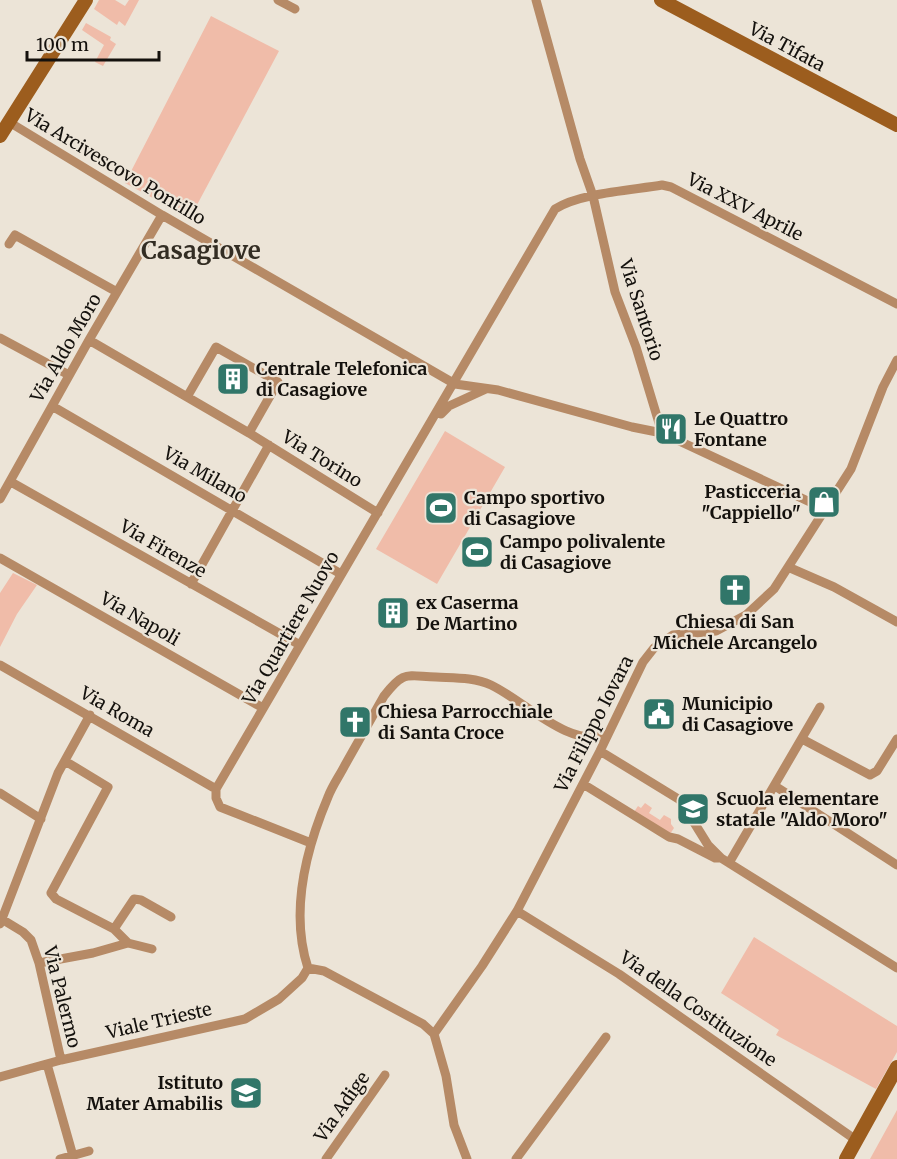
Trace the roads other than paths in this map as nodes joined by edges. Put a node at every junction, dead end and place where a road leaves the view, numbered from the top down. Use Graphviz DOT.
graph roads {
  1 [pos="86,0"];
  2 [pos="278,0"];
  3 [pos="536,0"];
  4 [pos="661,0"];
  5 [pos="295,9"];
  6 [pos="4,120"];
  7 [pos="897,125"];
  8 [pos="0,136"];
  9 [pos="593,196"];
  10 [pos="162,215"];
  11 [pos="9,244"];
  12 [pos="117,292"];
  13 [pos="897,304"];
  14 [pos="0,338"];
  15 [pos="89,340"];
  16 [pos="897,360"];
  17 [pos="69,375"];
  18 [pos="455,384"];
  19 [pos="487,388"];
  20 [pos="187,398"];
  21 [pos="52,406"];
  22 [pos="429,427"];
  23 [pos="249,433"];
  24 [pos="662,433"];
  25 [pos="270,445"];
  26 [pos="10,482"];
  27 [pos="0,499"];
  28 [pos="825,509"];
  29 [pos="233,510"];
  30 [pos="378,513"];
  31 [pos="0,558"];
  32 [pos="788,567"];
  33 [pos="341,574"];
  34 [pos="191,584"];
  35 [pos="897,622"];
  36 [pos="300,645"];
  37 [pos="0,664"];
  38 [pos="820,707"];
  39 [pos="263,708"];
  40 [pos="90,715"];
  41 [pos="607,735"];
  42 [pos="802,739"];
  43 [pos="896,744"];
  44 [pos="600,751"];
  45 [pos="65,761"];
  46 [pos="583,784"];
  47 [pos="775,786"];
  48 [pos="216,789"];
  49 [pos="0,793"];
  50 [pos="41,819"];
  51 [pos="311,843"];
  52 [pos="725,861"];
  53 [pos="897,865"];
  54 [pos="517,911"];
  55 [pos="171,916"];
  56 [pos="1,921"];
  57 [pos="114,929"];
  58 [pos="128,943"];
  59 [pos="152,949"];
  60 [pos="39,963"];
  61 [pos="308,968"];
  62 [pos="897,968"];
  63 [pos="434,1034"];
  64 [pos="606,1037"];
  65 [pos="61,1060"];
  66 [pos="47,1064"];
  67 [pos="897,1067"];
  68 [pos="385,1075"];
  69 [pos="0,1077"];
  70 [pos="856,1140"];
  71 [pos="89,1151"];
  72 [pos="73,1156"];
  73 [pos="462,1157"];
  74 [pos="60,1159"];
  75 [pos="326,1159"];
  76 [pos="516,1159"];
  77 [pos="846,1159"];
  1 -- 6 [label="street"];
  2 -- 5 [label="street"];
  3 -- 9 [label="street, Via Santorio"];
  4 -- 7 [label="street, Via Tifata"];
  6 -- 8 [label="street"];
  6 -- 10 [label="street, Via Arcivescovo Pontillo"];
  9 -- 13 [label="street, Via XXV Aprile"];
  9 -- 18 [label="street, Via XXV Aprile"];
  9 -- 24 [label="street, Via Santorio"];
  10 -- 12 [label="street, Via Aldo Moro"];
  10 -- 18 [label="street, Via Arcivescovo Pontillo"];
  11 -- 12 [label="street"];
  12 -- 15 [label="street, Via Aldo Moro"];
  14 -- 17 [label="street"];
  15 -- 17 [label="street, Via Aldo Moro"];
  15 -- 20 [label="street, Via Torino"];
  16 -- 28 [label="street, Via Filippo Iovara"];
  17 -- 21 [label="street, Via Aldo Moro"];
  18 -- 19 [label="street"];
  18 -- 22 [label="street, Via Quartiere Nuovo"];
  19 -- 22 [label="street"];
  19 -- 24 [label="street"];
  20 -- 23 [label="street, Via Torino"];
  20 -- 23 [label="street"];
  21 -- 26 [label="street, Via Aldo Moro"];
  21 -- 29 [label="street, Via Milano"];
  22 -- 30 [label="street, Via Quartiere Nuovo"];
  23 -- 25 [label="street, Via Torino"];
  24 -- 28 [label="street"];
  25 -- 29 [label="street"];
  25 -- 30 [label="street, Via Torino"];
  26 -- 27 [label="street, Via Aldo Moro"];
  26 -- 34 [label="street, Via Firenze"];
  28 -- 32 [label="street, Via Filippo Iovara"];
  29 -- 33 [label="street, Via Milano"];
  29 -- 34 [label="street"];
  30 -- 33 [label="street, Via Quartiere Nuovo"];
  31 -- 39 [label="street, Via Napoli"];
  32 -- 35 [label="street"];
  32 -- 41 [label="street, Via Filippo Iovara"];
  33 -- 36 [label="street, Via Quartiere Nuovo"];
  34 -- 36 [label="street, Via Firenze"];
  36 -- 39 [label="street, Via Quartiere Nuovo"];
  37 -- 40 [label="street, Via Roma"];
  38 -- 42 [label="street"];
  39 -- 48 [label="street, Via Quartiere Nuovo"];
  40 -- 45 [label="street"];
  40 -- 48 [label="street, Via Roma"];
  41 -- 44 [label="street, Via Filippo Iovara"];
  41 -- 51 [label="street"];
  42 -- 43 [label="street"];
  42 -- 47 [label="street"];
  44 -- 46 [label="street, Via Filippo Iovara"];
  44 -- 52 [label="street"];
  45 -- 50 [label="street"];
  45 -- 57 [label="street"];
  46 -- 52 [label="street"];
  46 -- 54 [label="street, Via Filippo Iovara"];
  47 -- 52 [label="street"];
  47 -- 53 [label="street"];
  48 -- 51 [label="street"];
  49 -- 50 [label="street"];
  50 -- 56 [label="street"];
  51 -- 61 [label="street"];
  52 -- 62 [label="street"];
  54 -- 63 [label="street, Via Filippo Iovara"];
  54 -- 70 [label="street, Via della Costituzione"];
  55 -- 57 [label="street"];
  56 -- 60 [label="street, Via Palermo"];
  57 -- 58 [label="street"];
  58 -- 59 [label="street"];
  58 -- 60 [label="street"];
  60 -- 65 [label="street, Via Palermo"];
  61 -- 63 [label="street"];
  61 -- 65 [label="street, Viale Trieste"];
  63 -- 73 [label="street"];
  64 -- 76 [label="street"];
  65 -- 66 [label="street, Viale Trieste"];
  66 -- 69 [label="street, Viale Trieste"];
  66 -- 72 [label="street"];
  67 -- 70 [label="street"];
  68 -- 75 [label="street, Via Adige"];
  70 -- 77 [label="street"];
  71 -- 72 [label="street"];
  72 -- 74 [label="street"];
}
